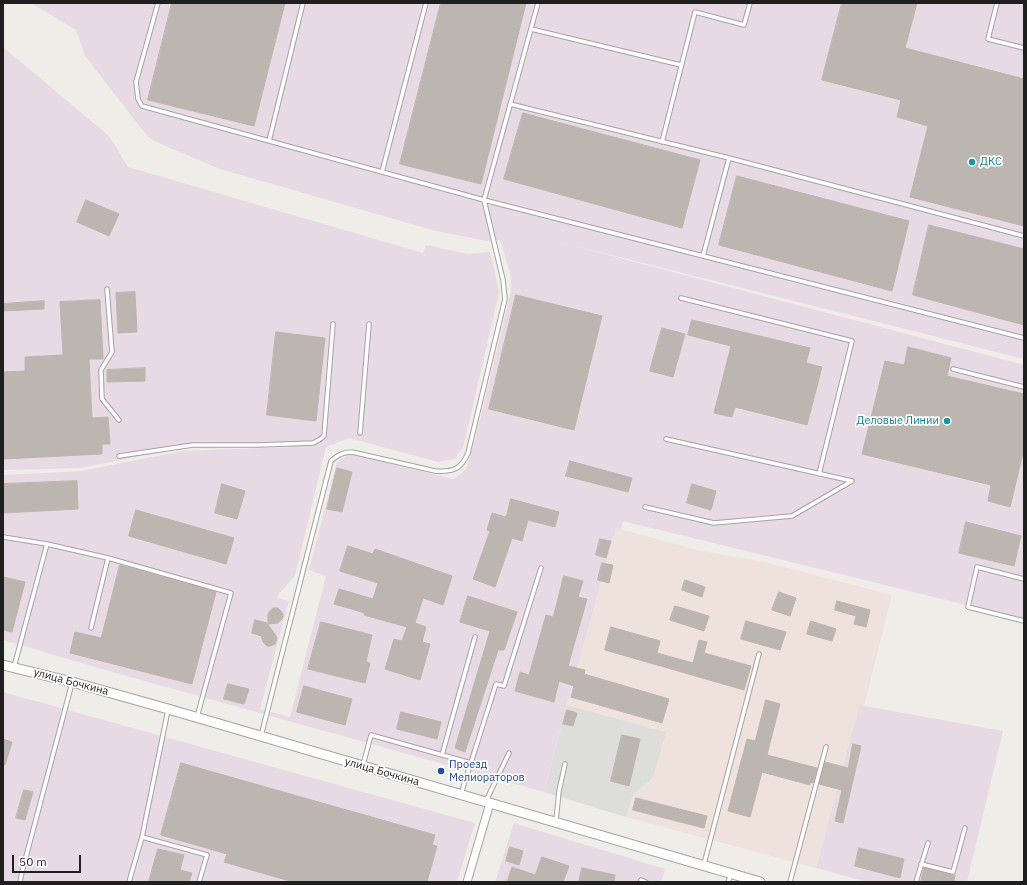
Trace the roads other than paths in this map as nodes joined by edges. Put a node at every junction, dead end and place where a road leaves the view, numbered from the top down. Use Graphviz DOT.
graph roads {
  1 [pos="158,3"];
  2 [pos="303,3"];
  3 [pos="426,3"];
  4 [pos="538,3"];
  5 [pos="750,3"];
  6 [pos="997,3"];
  7 [pos="531,28"];
  8 [pos="1024,48"];
  9 [pos="681,65"];
  10 [pos="510,104"];
  11 [pos="269,141"];
  12 [pos="662,142"];
  13 [pos="729,158"];
  14 [pos="382,172"];
  15 [pos="484,200"];
  16 [pos="1024,236"];
  17 [pos="703,256"];
  18 [pos="106,289"];
  19 [pos="680,298"];
  20 [pos="334,324"];
  21 [pos="369,324"];
  22 [pos="1024,338"];
  23 [pos="953,369"];
  24 [pos="1024,387"];
  25 [pos="119,420"];
  26 [pos="360,433"];
  27 [pos="666,439"];
  28 [pos="119,456"];
  29 [pos="819,474"];
  30 [pos="645,508"];
  31 [pos="3,537"];
  32 [pos="47,544"];
  33 [pos="108,558"];
  34 [pos="541,568"];
  35 [pos="1024,579"];
  36 [pos="1024,621"];
  37 [pos="92,628"];
  38 [pos="475,637"];
  39 [pos="758,654"];
  40 [pos="3,665"];
  41 [pos="14,667"];
  42 [pos="72,682"];
  43 [pos="168,709"];
  44 [pos="196,718"];
  45 [pos="261,737"];
  46 [pos="826,747"];
  47 [pos="508,753"];
  48 [pos="442,755"];
  49 [pos="471,763"];
  50 [pos="565,764"];
  51 [pos="362,766"];
  52 [pos="461,795"];
  53 [pos="488,803"];
  54 [pos="556,822"];
  55 [pos="964,828"];
  56 [pos="142,837"];
  57 [pos="928,843"];
  58 [pos="921,864"];
  59 [pos="703,865"];
  60 [pos="730,878"];
  61 [pos="641,880"];
  62 [pos="20,882"];
  63 [pos="129,882"];
  64 [pos="199,882"];
  65 [pos="467,882"];
  66 [pos="646,882"];
  67 [pos="760,882"];
  68 [pos="790,882"];
  69 [pos="916,882"];
  1 -- 11 [label="lane"];
  2 -- 11 [label="lane"];
  3 -- 14 [label="lane"];
  4 -- 7 [label="lane"];
  5 -- 9 [label="lane"];
  6 -- 8 [label="lane"];
  7 -- 9 [label="lane"];
  7 -- 10 [label="lane"];
  9 -- 12 [label="lane"];
  10 -- 12 [label="lane"];
  10 -- 15 [label="lane"];
  11 -- 14 [label="lane"];
  12 -- 13 [label="lane"];
  13 -- 16 [label="lane"];
  13 -- 17 [label="lane"];
  14 -- 15 [label="lane"];
  15 -- 17 [label="lane"];
  15 -- 45 [label="lane"];
  17 -- 22 [label="lane"];
  18 -- 25 [label="lane"];
  19 -- 29 [label="lane"];
  20 -- 28 [label="lane"];
  21 -- 26 [label="lane"];
  23 -- 24 [label="lane"];
  27 -- 29 [label="lane"];
  29 -- 30 [label="lane"];
  31 -- 32 [label="lane"];
  32 -- 33 [label="lane"];
  32 -- 41 [label="lane"];
  33 -- 37 [label="lane"];
  33 -- 44 [label="lane"];
  34 -- 49 [label="lane"];
  35 -- 36 [label="lane"];
  38 -- 48 [label="lane"];
  39 -- 59 [label="lane"];
  40 -- 41 [label="street, улица Бочкина"];
  41 -- 42 [label="street, улица Бочкина"];
  42 -- 43 [label="street, улица Бочкина"];
  42 -- 62 [label="lane"];
  43 -- 44 [label="street, улица Бочкина"];
  43 -- 56 [label="lane"];
  44 -- 45 [label="street, улица Бочкина"];
  45 -- 51 [label="street, улица Бочкина"];
  46 -- 68 [label="lane"];
  47 -- 53 [label="lane"];
  48 -- 49 [label="lane"];
  48 -- 51 [label="lane"];
  49 -- 52 [label="lane"];
  50 -- 54 [label="lane"];
  51 -- 52 [label="street, улица Бочкина"];
  52 -- 53 [label="street, улица Бочкина"];
  53 -- 54 [label="street, улица Бочкина"];
  53 -- 65 [label="street"];
  54 -- 59 [label="street, улица Бочкина"];
  55 -- 58 [label="lane"];
  56 -- 63 [label="lane"];
  56 -- 64 [label="lane"];
  57 -- 58 [label="lane"];
  58 -- 69 [label="lane"];
  59 -- 60 [label="street, улица Бочкина"];
  60 -- 67 [label="street, улица Бочкина"];
  61 -- 66 [label="lane"];
}
